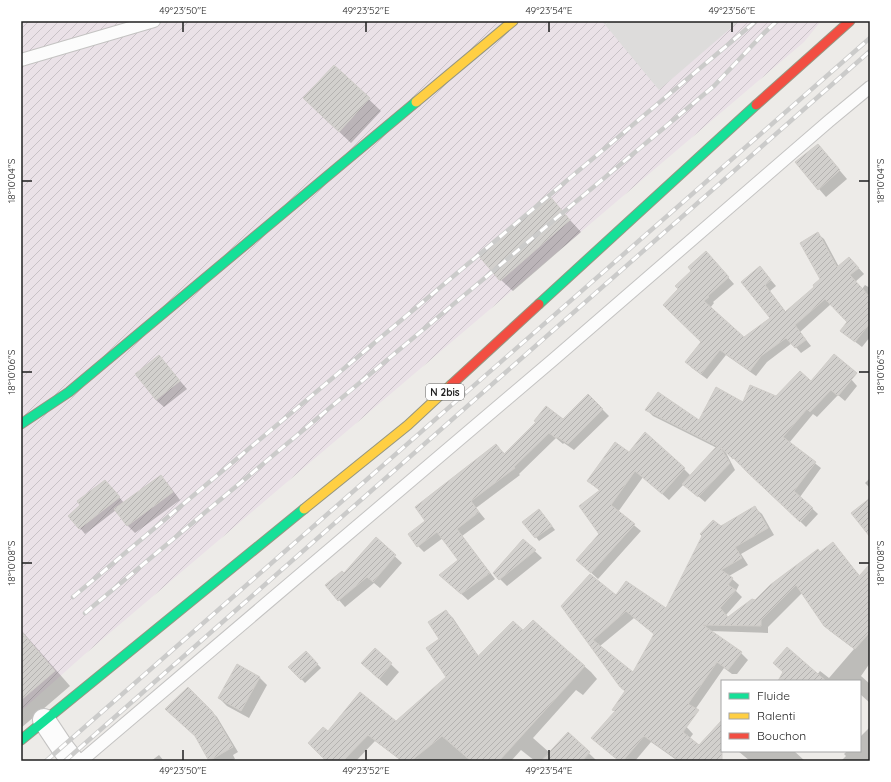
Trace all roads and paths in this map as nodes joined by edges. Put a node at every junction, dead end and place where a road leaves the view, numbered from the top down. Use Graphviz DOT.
graph roads {
  1 [pos="154,21"];
  2 [pos="513,21"];
  3 [pos="850,21"];
  4 [pos="21,60"];
  5 [pos="870,87"];
  6 [pos="21,424"];
  7 [pos="44,720"];
  8 [pos="21,740"];
  9 [pos="74,761"];
  10 [pos="81,761"];
  1 -- 4 [label="lane"];
  2 -- 6 [label="main road"];
  3 -- 7 [label="main road, N 2bis"];
  5 -- 10 [label="lane"];
  7 -- 8 [label="main road, N 2bis"];
  7 -- 9 [label="street"];
}
